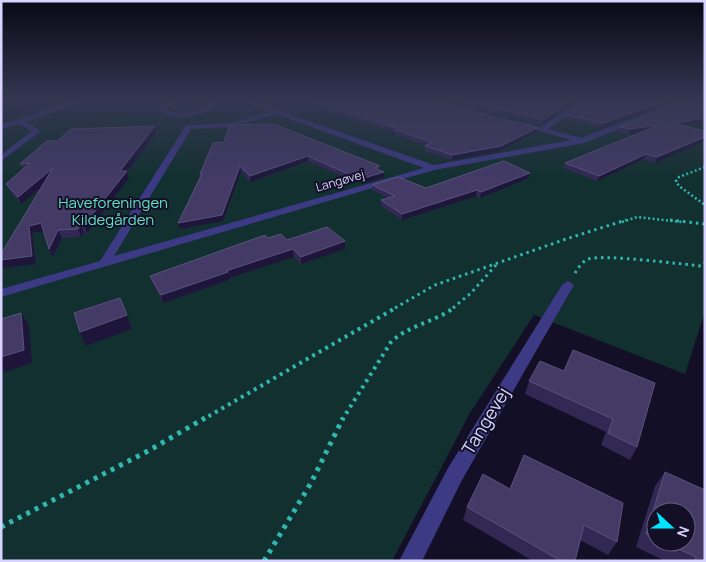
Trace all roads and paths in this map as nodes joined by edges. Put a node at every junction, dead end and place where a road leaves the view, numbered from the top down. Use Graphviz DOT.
graph roads {
  1 [pos="30,127"];
  2 [pos="189,127"];
  3 [pos="319,127"];
  4 [pos="536,127"];
  5 [pos="546,127"];
  6 [pos="617,127"];
  7 [pos="543,129"];
  8 [pos="580,141"];
  9 [pos="1,159"];
  10 [pos="705,167"];
  11 [pos="433,168"];
  12 [pos="705,205"];
  13 [pos="705,224"];
  14 [pos="105,262"];
  15 [pos="705,263"];
  16 [pos="496,264"];
  17 [pos="568,285"];
  18 [pos="1,293"];
  19 [pos="1,527"];
  20 [pos="264,561"];
  21 [pos="410,561"];
  1 -- 9 [label="street"];
  2 -- 14 [label="street"];
  3 -- 11 [label="street"];
  4 -- 7 [label="street"];
  5 -- 7 [label="street"];
  6 -- 8 [label="street, Langøvej"];
  7 -- 8 [label="street"];
  8 -- 11 [label="street, Langøvej"];
  10 -- 12 [label="path"];
  11 -- 14 [label="street, Langøvej"];
  13 -- 16 [label="path"];
  14 -- 18 [label="street, Langøvej"];
  15 -- 17 [label="path"];
  16 -- 19 [label="path"];
  16 -- 20 [label="path"];
  17 -- 21 [label="street, Tangevej"];
}
